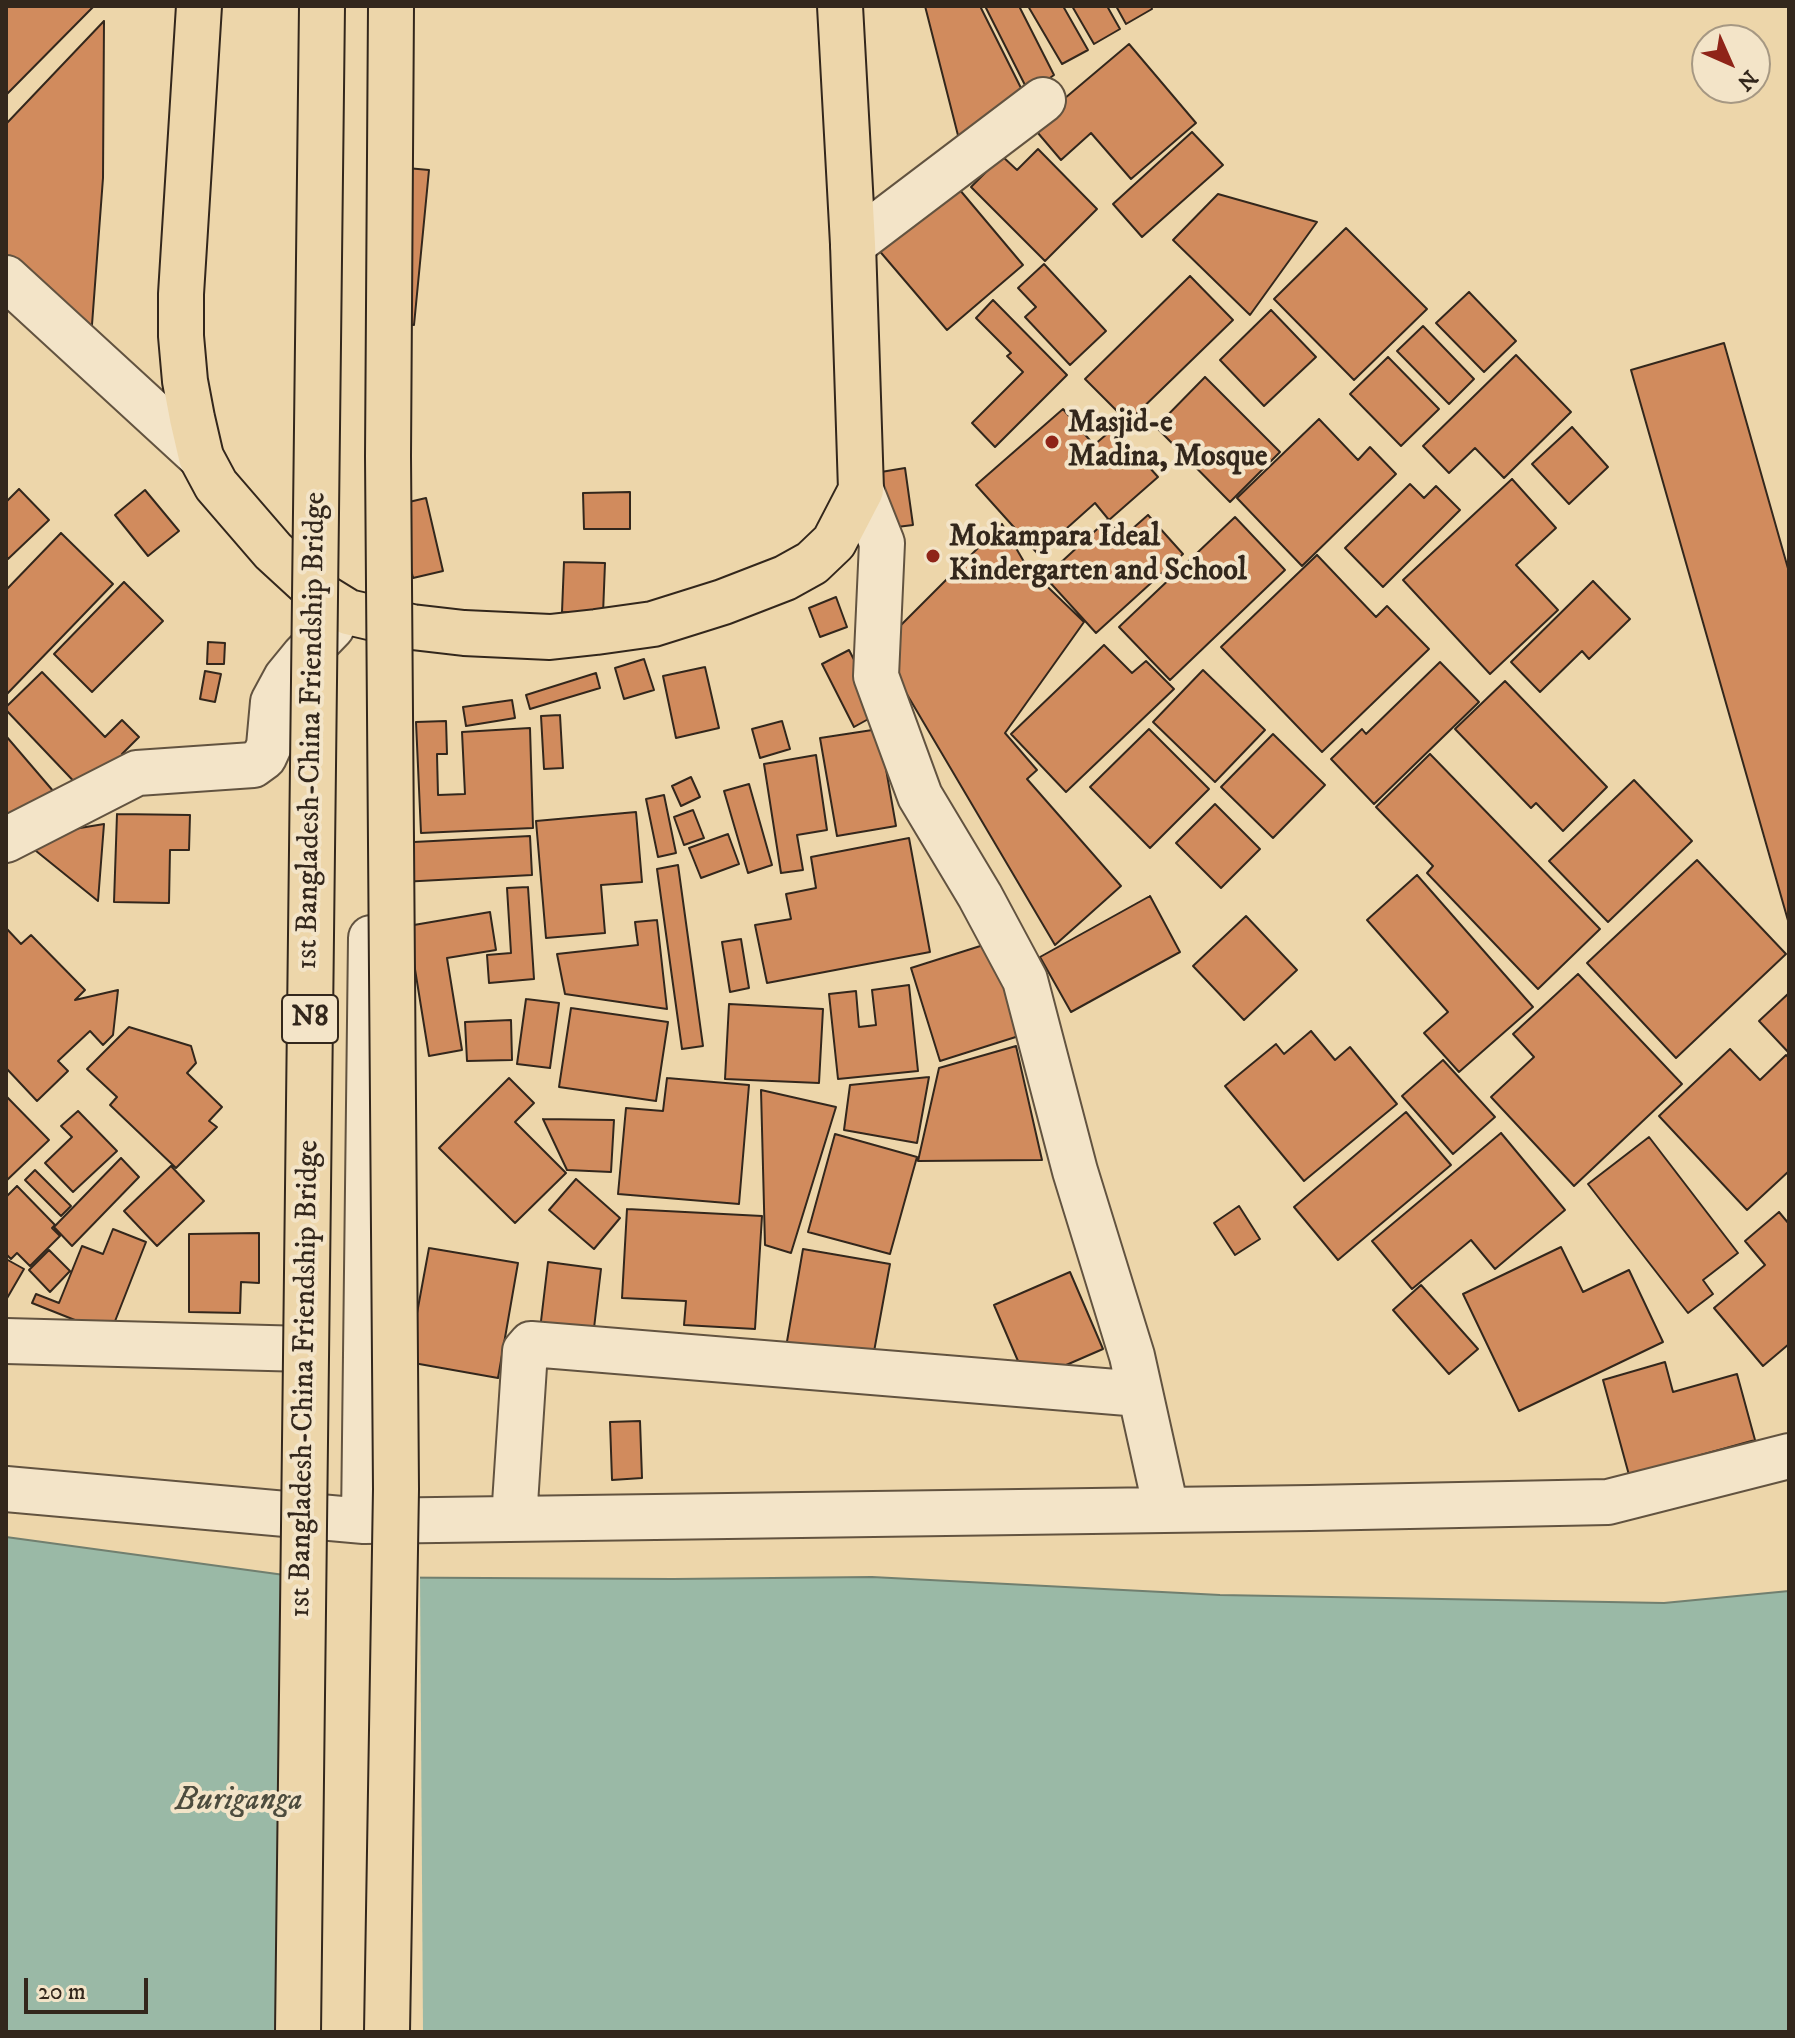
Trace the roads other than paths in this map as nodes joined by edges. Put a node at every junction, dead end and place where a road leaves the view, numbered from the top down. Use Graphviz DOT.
graph roads {
  1 [pos="199,6"];
  2 [pos="322,6"];
  3 [pos="391,6"];
  4 [pos="840,6"];
  5 [pos="1043,100"];
  6 [pos="853,244"];
  7 [pos="6,278"];
  8 [pos="201,457"];
  9 [pos="861,490"];
  10 [pos="361,615"];
  11 [pos="6,840"];
  12 [pos="6,1341"];
  13 [pos="306,1349"];
  14 [pos="1140,1394"];
  15 [pos="1789,1456"];
  16 [pos="6,1489"];
  17 [pos="1166,1509"];
  18 [pos="514,1519"];
  19 [pos="364,1521"];
  20 [pos="298,2032"];
  21 [pos="387,2032"];
  1 -- 8 [label="main road"];
  2 -- 13 [label="main road, 1st Bangladesh-China Friendship Bridge / N8, bridge"];
  3 -- 21 [label="main road, bridge"];
  4 -- 6 [label="main road"];
  5 -- 6 [label="street"];
  6 -- 9 [label="main road"];
  7 -- 8 [label="street"];
  8 -- 10 [label="main road"];
  9 -- 10 [label="main road"];
  9 -- 14 [label="street"];
  10 -- 11 [label="street"];
  10 -- 19 [label="street"];
  12 -- 13 [label="street"];
  13 -- 20 [label="main road, 1st Bangladesh-China Friendship Bridge / N8, bridge"];
  14 -- 17 [label="street"];
  14 -- 18 [label="street"];
  15 -- 17 [label="street"];
  16 -- 19 [label="street"];
  17 -- 18 [label="street"];
  18 -- 19 [label="street"];
}
